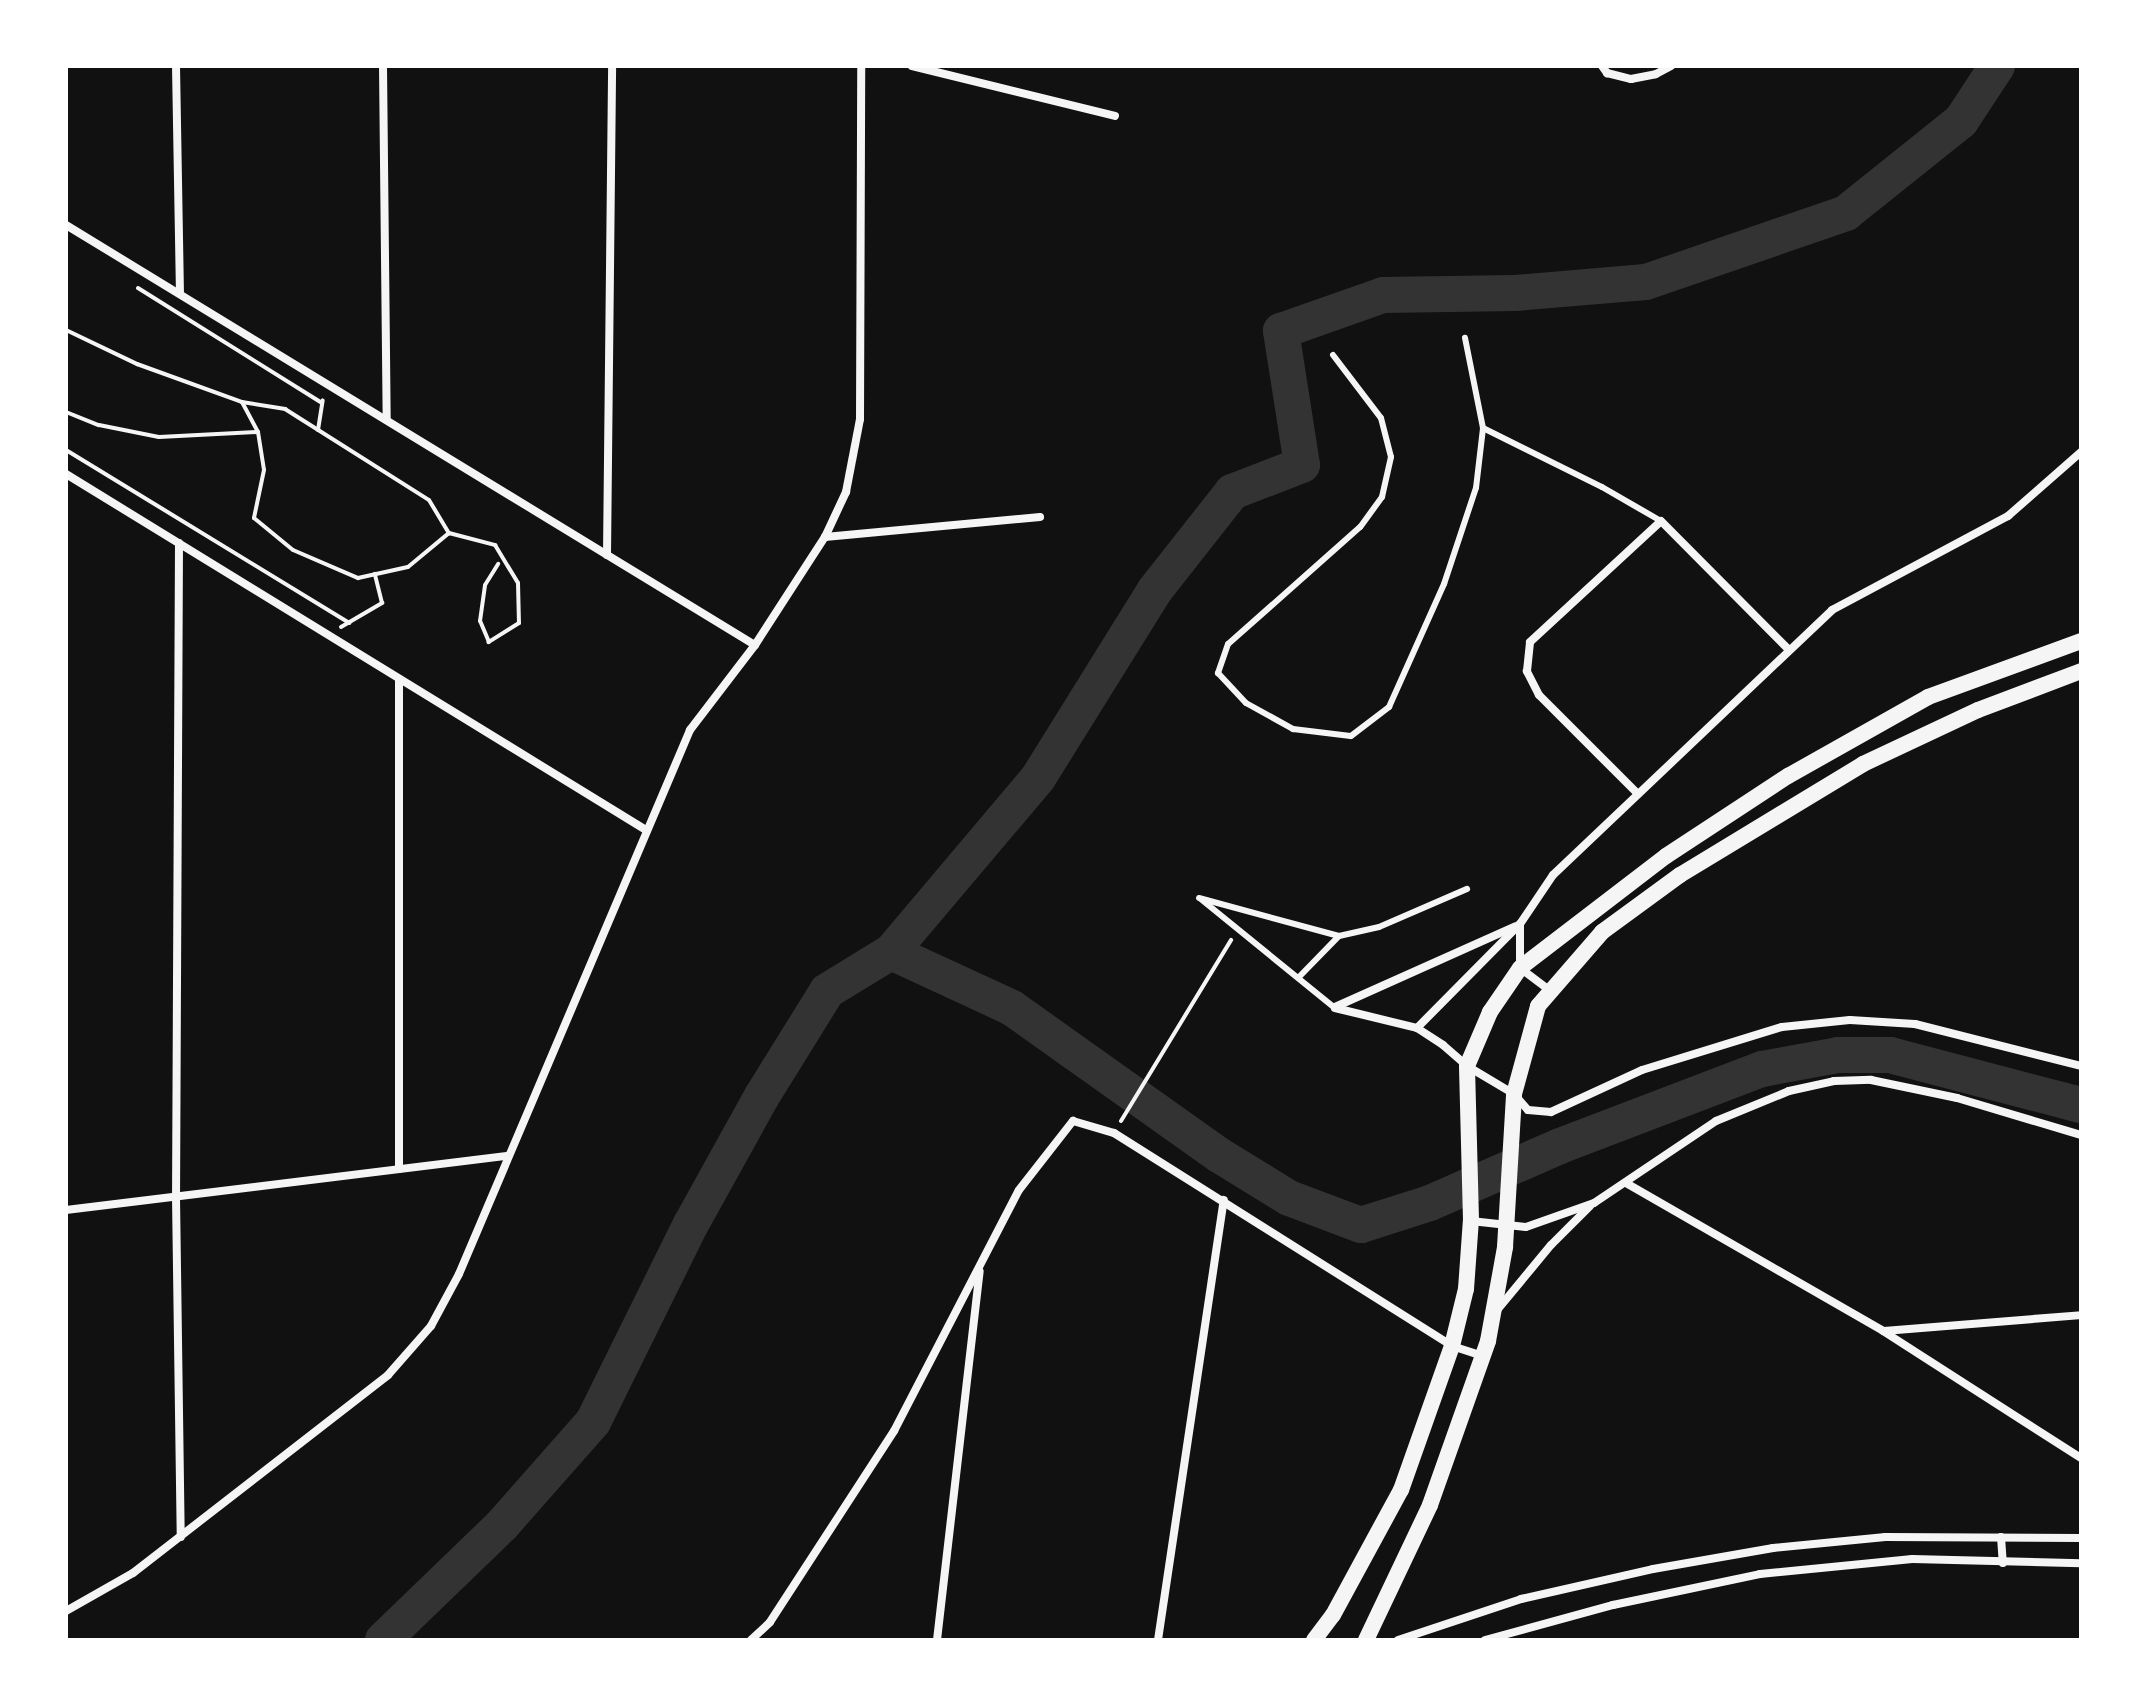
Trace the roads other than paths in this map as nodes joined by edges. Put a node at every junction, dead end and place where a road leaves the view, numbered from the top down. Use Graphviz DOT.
graph roads {
  1 [pos="176,66"];
  2 [pos="383,66"];
  3 [pos="612,66"];
  4 [pos="861,66"];
  5 [pos="912,66"];
  6 [pos="1602,66"];
  7 [pos="1671,66"];
  8 [pos="1115,116"];
  9 [pos="66,225"];
  10 [pos="180,292"];
  11 [pos="1465,338"];
  12 [pos="1333,355"];
  13 [pos="387,419"];
  14 [pos="1483,428"];
  15 [pos="2081,452"];
  16 [pos="66,474"];
  17 [pos="1040,517"];
  18 [pos="1661,521"];
  19 [pos="825,537"];
  20 [pos="179,543"];
  21 [pos="607,555"];
  22 [pos="2081,641"];
  23 [pos="755,645"];
  24 [pos="1789,650"];
  25 [pos="2081,671"];
  26 [pos="399,679"];
  27 [pos="1638,794"];
  28 [pos="646,830"];
  29 [pos="1467,889"];
  30 [pos="1520,924"];
  31 [pos="1339,936"];
  32 [pos="1520,968"];
  33 [pos="1299,977"];
  34 [pos="1550,991"];
  35 [pos="1335,1008"];
  36 [pos="1417,1028"];
  37 [pos="1467,1066"];
  38 [pos="2081,1066"];
  39 [pos="1514,1095"];
  40 [pos="2081,1135"];
  41 [pos="507,1156"];
  42 [pos="399,1169"];
  43 [pos="1626,1183"];
  44 [pos="176,1197"];
  45 [pos="1224,1200"];
  46 [pos="1594,1203"];
  47 [pos="66,1210"];
  48 [pos="1471,1221"];
  49 [pos="1506,1224"];
  50 [pos="981,1263"];
  51 [pos="2081,1315"];
  52 [pos="1492,1316"];
  53 [pos="1883,1331"];
  54 [pos="1452,1346"];
  55 [pos="1483,1356"];
  56 [pos="2081,1458"];
  57 [pos="181,1537"];
  58 [pos="2001,1537"];
  59 [pos="2081,1538"];
  60 [pos="2003,1563"];
  61 [pos="2081,1563"];
  62 [pos="66,1611"];
  63 [pos="751,1640"];
  64 [pos="937,1640"];
  65 [pos="1158,1640"];
  66 [pos="1314,1640"];
  67 [pos="1366,1640"];
  68 [pos="1398,1640"];
  69 [pos="1485,1640"];
  1 -- 10 [label="street"];
  2 -- 13 [label="street"];
  3 -- 21 [label="street"];
  4 -- 19 [label="street"];
  5 -- 8 [label="street"];
  6 -- 7 [label="street"];
  9 -- 10 [label="street"];
  10 -- 13 [label="street"];
  11 -- 14 [label="lane"];
  12 -- 14 [label="lane"];
  13 -- 21 [label="street"];
  14 -- 18 [label="lane"];
  15 -- 24 [label="street"];
  16 -- 20 [label="street"];
  17 -- 19 [label="street"];
  18 -- 24 [label="street"];
  18 -- 27 [label="street"];
  19 -- 23 [label="street"];
  20 -- 26 [label="street"];
  20 -- 44 [label="street"];
  21 -- 23 [label="street"];
  22 -- 32 [label="main road"];
  23 -- 28 [label="street"];
  24 -- 27 [label="street"];
  25 -- 34 [label="main road"];
  26 -- 28 [label="street"];
  26 -- 42 [label="street"];
  27 -- 30 [label="street"];
  28 -- 41 [label="street"];
  29 -- 31 [label="lane"];
  30 -- 32 [label="street"];
  30 -- 35 [label="street"];
  30 -- 36 [label="street"];
  31 -- 33 [label="lane"];
  31 -- 33 [label="lane"];
  32 -- 34 [label="street"];
  32 -- 37 [label="main road"];
  33 -- 35 [label="lane"];
  34 -- 39 [label="main road"];
  35 -- 36 [label="street"];
  36 -- 37 [label="street"];
  37 -- 39 [label="street"];
  37 -- 48 [label="main road"];
  38 -- 39 [label="street"];
  39 -- 49 [label="main road"];
  40 -- 43 [label="street"];
  41 -- 42 [label="street"];
  41 -- 57 [label="street"];
  42 -- 44 [label="street"];
  43 -- 46 [label="street"];
  43 -- 53 [label="street"];
  44 -- 47 [label="street"];
  44 -- 57 [label="street"];
  45 -- 50 [label="street"];
  45 -- 54 [label="street"];
  45 -- 65 [label="street"];
  46 -- 49 [label="street"];
  46 -- 52 [label="street"];
  48 -- 49 [label="street"];
  48 -- 54 [label="main road"];
  49 -- 52 [label="main road"];
  50 -- 63 [label="street"];
  50 -- 64 [label="street"];
  51 -- 53 [label="street"];
  52 -- 55 [label="main road"];
  53 -- 56 [label="street"];
  54 -- 55 [label="street"];
  54 -- 66 [label="main road"];
  55 -- 67 [label="main road"];
  57 -- 62 [label="street"];
  58 -- 59 [label="street"];
  58 -- 60 [label="street"];
  58 -- 68 [label="street"];
  60 -- 61 [label="street"];
  60 -- 69 [label="street"];
}
